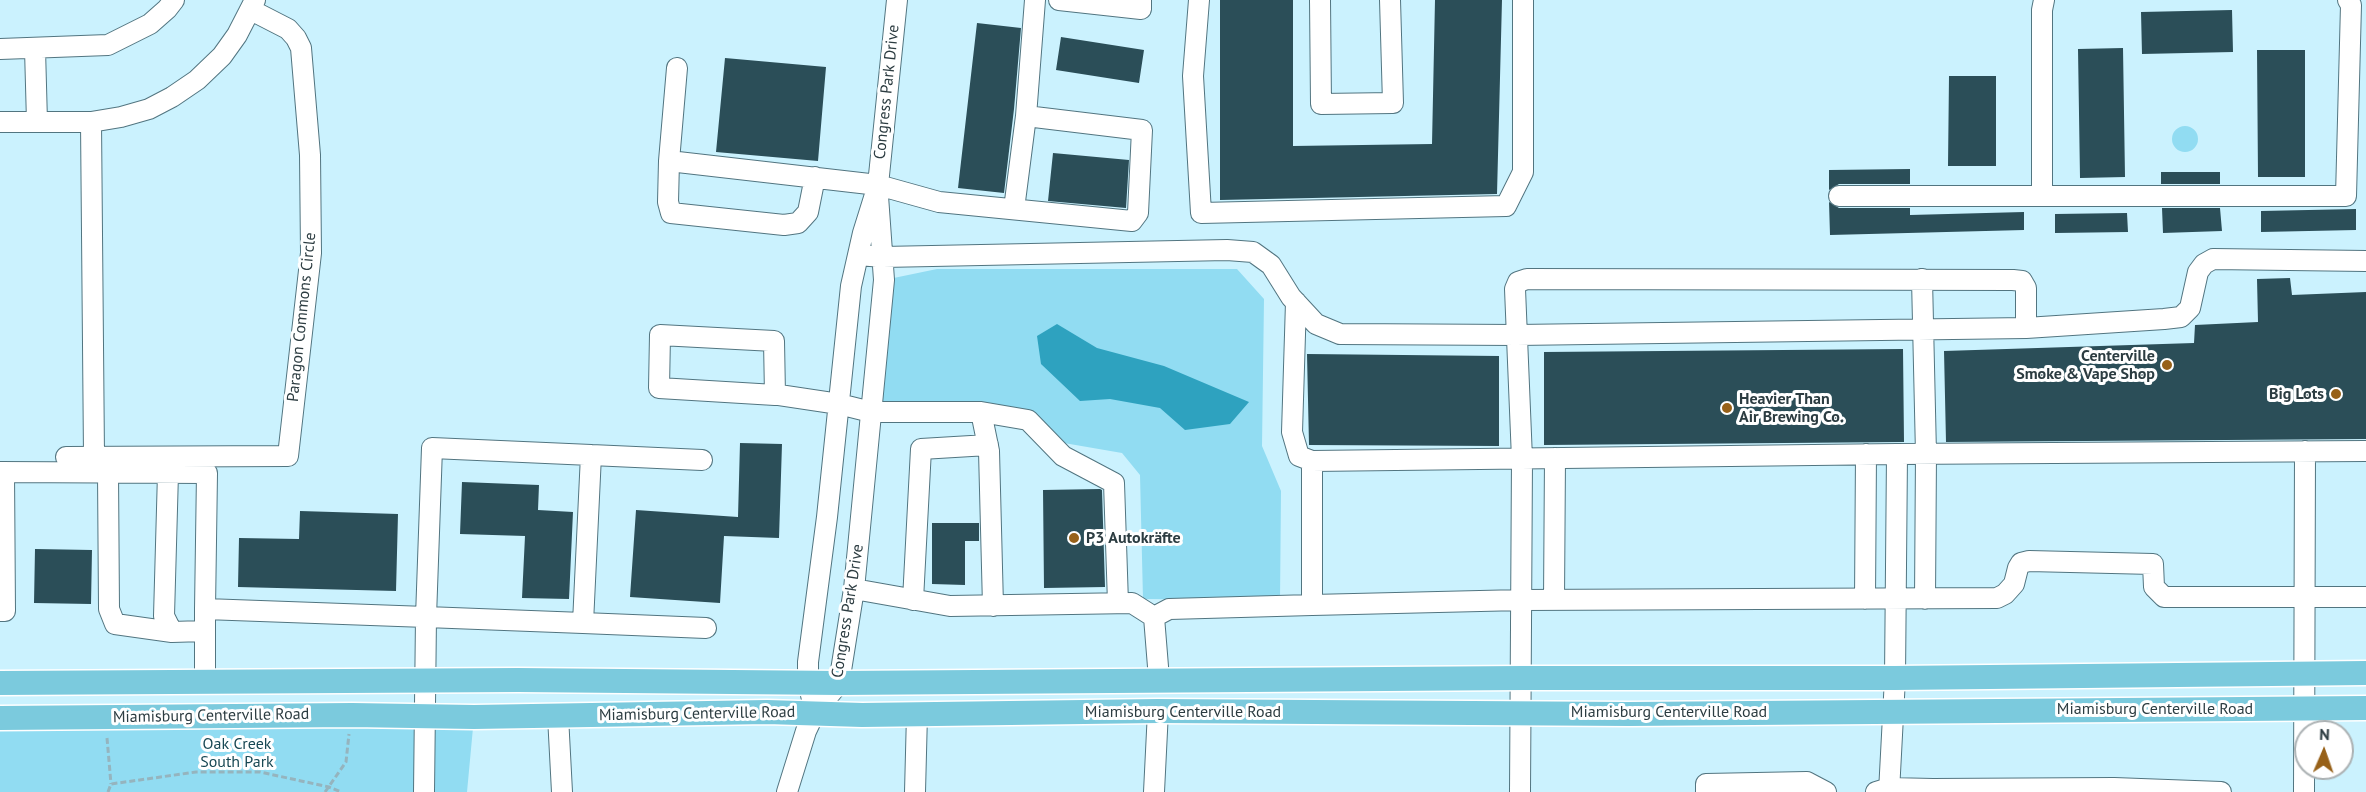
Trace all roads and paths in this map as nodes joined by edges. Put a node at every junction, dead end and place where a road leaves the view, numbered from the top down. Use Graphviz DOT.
graph roads {
  1 [pos="174,0"];
  2 [pos="897,0"];
  3 [pos="1035,0"];
  4 [pos="1059,0"];
  5 [pos="1141,0"];
  6 [pos="1198,0"];
  7 [pos="1320,0"];
  8 [pos="1390,0"];
  9 [pos="1524,0"];
  10 [pos="2044,0"];
  11 [pos="2348,0"];
  12 [pos="253,5"];
  13 [pos="0,49"];
  14 [pos="35,49"];
  15 [pos="677,68"];
  16 [pos="1026,116"];
  17 [pos="0,122"];
  18 [pos="37,122"];
  19 [pos="91,122"];
  20 [pos="669,161"];
  21 [pos="815,177"];
  22 [pos="878,184"];
  23 [pos="1839,196"];
  24 [pos="2042,196"];
  25 [pos="1014,209"];
  26 [pos="858,255"];
  27 [pos="882,257"];
  28 [pos="2366,261"];
  29 [pos="1922,279"];
  30 [pos="1296,302"];
  31 [pos="2026,328"];
  32 [pos="1925,329"];
  33 [pos="1517,335"];
  34 [pos="775,395"];
  35 [pos="839,404"];
  36 [pos="872,412"];
  37 [pos="981,412"];
  38 [pos="988,445"];
  39 [pos="2366,451"];
  40 [pos="2305,452"];
  41 [pos="1866,454"];
  42 [pos="1897,454"];
  43 [pos="1926,454"];
  44 [pos="591,455"];
  45 [pos="94,456"];
  46 [pos="66,457"];
  47 [pos="1555,458"];
  48 [pos="1522,459"];
  49 [pos="702,460"];
  50 [pos="1312,461"];
  51 [pos="2,472"];
  52 [pos="108,472"];
  53 [pos="168,473"];
  54 [pos="854,589"];
  55 [pos="2306,597"];
  56 [pos="2366,597"];
  57 [pos="1865,599"];
  58 [pos="1895,599"];
  59 [pos="1925,599"];
  60 [pos="913,600"];
  61 [pos="1522,600"];
  62 [pos="1554,600"];
  63 [pos="1118,603"];
  64 [pos="1312,605"];
  65 [pos="993,606"];
  66 [pos="204,609"];
  67 [pos="0,611"];
  68 [pos="1154,616"];
  69 [pos="426,617"];
  70 [pos="583,623"];
  71 [pos="706,628"];
  72 [pos="204,631"];
  73 [pos="172,632"];
  74 [pos="2366,673"];
  75 [pos="2304,674"];
  76 [pos="1522,678"];
  77 [pos="1895,678"];
  78 [pos="1159,680"];
  79 [pos="426,681"];
  80 [pos="205,682"];
  81 [pos="808,682"];
  82 [pos="0,683"];
  83 [pos="839,683"];
  84 [pos="2304,708"];
  85 [pos="2366,708"];
  86 [pos="1894,710"];
  87 [pos="1158,711"];
  88 [pos="815,712"];
  89 [pos="1521,712"];
  90 [pos="917,714"];
  91 [pos="352,715"];
  92 [pos="426,715"];
  93 [pos="205,716"];
  94 [pos="558,716"];
  95 [pos="106,717"];
  96 [pos="0,718"];
  97 [pos="111,784"];
  98 [pos="329,787"];
  99 [pos="1933,790"];
  100 [pos="2114,790"];
  101 [pos="1884,791"];
  102 [pos="108,792"];
  103 [pos="324,792"];
  104 [pos="341,792"];
  105 [pos="424,792"];
  106 [pos="562,792"];
  107 [pos="787,792"];
  108 [pos="915,792"];
  109 [pos="1154,792"];
  110 [pos="1520,792"];
  111 [pos="1706,792"];
  112 [pos="1826,792"];
  113 [pos="2221,792"];
  114 [pos="2304,792"];
  1 -- 14 [label="street"];
  2 -- 22 [label="street, Congress Park Drive"];
  3 -- 16 [label="street"];
  4 -- 5 [label="street"];
  6 -- 9 [label="street"];
  7 -- 8 [label="street"];
  10 -- 24 [label="street"];
  11 -- 24 [label="street"];
  12 -- 19 [label="street"];
  12 -- 45 [label="street, Paragon Commons Circle"];
  13 -- 14 [label="street"];
  14 -- 18 [label="street"];
  15 -- 20 [label="street"];
  16 -- 25 [label="street"];
  16 -- 25 [label="street"];
  17 -- 18 [label="street"];
  18 -- 19 [label="street"];
  19 -- 45 [label="street"];
  20 -- 21 [label="street"];
  20 -- 21 [label="street"];
  21 -- 22 [label="street"];
  22 -- 25 [label="street"];
  22 -- 26 [label="street, Congress Park Drive"];
  22 -- 27 [label="street, Congress Park Drive"];
  23 -- 24 [label="street"];
  26 -- 27 [label="street"];
  26 -- 35 [label="street, Congress Park Drive"];
  27 -- 30 [label="street"];
  27 -- 36 [label="street, Congress Park Drive"];
  28 -- 31 [label="street"];
  29 -- 31 [label="street"];
  29 -- 32 [label="street"];
  29 -- 33 [label="street"];
  30 -- 33 [label="street"];
  30 -- 50 [label="street"];
  31 -- 32 [label="street"];
  32 -- 33 [label="street"];
  32 -- 43 [label="street"];
  33 -- 48 [label="street"];
  34 -- 34 [label="street"];
  34 -- 35 [label="street"];
  35 -- 36 [label="street"];
  35 -- 81 [label="street, Congress Park Drive"];
  36 -- 37 [label="street"];
  36 -- 54 [label="street, Congress Park Drive"];
  37 -- 38 [label="street"];
  37 -- 63 [label="street"];
  38 -- 60 [label="street"];
  38 -- 65 [label="street"];
  39 -- 40 [label="street"];
  40 -- 43 [label="street"];
  40 -- 55 [label="street"];
  41 -- 42 [label="street"];
  41 -- 47 [label="street"];
  41 -- 57 [label="street"];
  42 -- 43 [label="street"];
  42 -- 58 [label="street"];
  43 -- 59 [label="street"];
  44 -- 49 [label="street"];
  44 -- 69 [label="street"];
  44 -- 70 [label="street"];
  45 -- 46 [label="street, Paragon Commons Circle"];
  47 -- 48 [label="street"];
  47 -- 62 [label="street"];
  48 -- 50 [label="street"];
  48 -- 61 [label="street"];
  50 -- 64 [label="street"];
  51 -- 52 [label="street"];
  51 -- 67 [label="street"];
  52 -- 53 [label="street"];
  52 -- 73 [label="street"];
  53 -- 66 [label="street"];
  53 -- 73 [label="street"];
  54 -- 60 [label="street"];
  54 -- 83 [label="street, Congress Park Drive"];
  55 -- 56 [label="street"];
  55 -- 59 [label="street"];
  55 -- 75 [label="street"];
  57 -- 58 [label="street"];
  57 -- 62 [label="street"];
  58 -- 59 [label="street"];
  58 -- 77 [label="street"];
  60 -- 65 [label="street"];
  61 -- 62 [label="street"];
  61 -- 64 [label="street"];
  61 -- 76 [label="street"];
  63 -- 65 [label="street"];
  63 -- 68 [label="street"];
  64 -- 68 [label="street"];
  66 -- 69 [label="street"];
  66 -- 72 [label="street"];
  68 -- 78 [label="street"];
  69 -- 70 [label="street"];
  69 -- 79 [label="street"];
  70 -- 71 [label="street"];
  72 -- 73 [label="street"];
  72 -- 80 [label="street"];
  74 -- 75 [label="main road, Miamisburg Centerville Road"];
  75 -- 77 [label="main road, Miamisburg Centerville Road"];
  75 -- 84 [label="street"];
  76 -- 77 [label="main road, Miamisburg Centerville Road"];
  76 -- 78 [label="main road, Miamisburg Centerville Road"];
  76 -- 89 [label="street"];
  77 -- 86 [label="street"];
  78 -- 83 [label="main road, Miamisburg Centerville Road"];
  78 -- 87 [label="main road"];
  79 -- 80 [label="main road, Miamisburg Centerville Road"];
  79 -- 81 [label="main road, Miamisburg Centerville Road"];
  79 -- 92 [label="street"];
  80 -- 82 [label="main road, Miamisburg Centerville Road"];
  80 -- 93 [label="main road"];
  81 -- 83 [label="main road, Miamisburg Centerville Road"];
  81 -- 88 [label="street, Congress Park Drive"];
  83 -- 88 [label="street, Congress Park Drive"];
  84 -- 85 [label="main road, Miamisburg Centerville Road"];
  84 -- 86 [label="main road, Miamisburg Centerville Road"];
  84 -- 114 [label="street"];
  86 -- 89 [label="main road, Miamisburg Centerville Road"];
  86 -- 101 [label="street"];
  87 -- 89 [label="main road, Miamisburg Centerville Road"];
  87 -- 90 [label="main road, Miamisburg Centerville Road"];
  87 -- 109 [label="street"];
  88 -- 90 [label="main road, Miamisburg Centerville Road"];
  88 -- 94 [label="main road, Miamisburg Centerville Road"];
  88 -- 107 [label="street"];
  89 -- 110 [label="street"];
  90 -- 108 [label="street"];
  91 -- 92 [label="main road, Miamisburg Centerville Road"];
  91 -- 93 [label="main road, Miamisburg Centerville Road"];
  91 -- 98 [label="path"];
  92 -- 94 [label="main road, Miamisburg Centerville Road"];
  92 -- 105 [label="street"];
  93 -- 95 [label="main road, Miamisburg Centerville Road"];
  94 -- 106 [label="street"];
  95 -- 96 [label="main road, Miamisburg Centerville Road"];
  95 -- 97 [label="path"];
  97 -- 98 [label="path"];
  97 -- 102 [label="path"];
  98 -- 103 [label="path"];
  98 -- 104 [label="path"];
  99 -- 100 [label="street"];
  99 -- 101 [label="street"];
  100 -- 113 [label="street"];
  111 -- 112 [label="street"];
}
